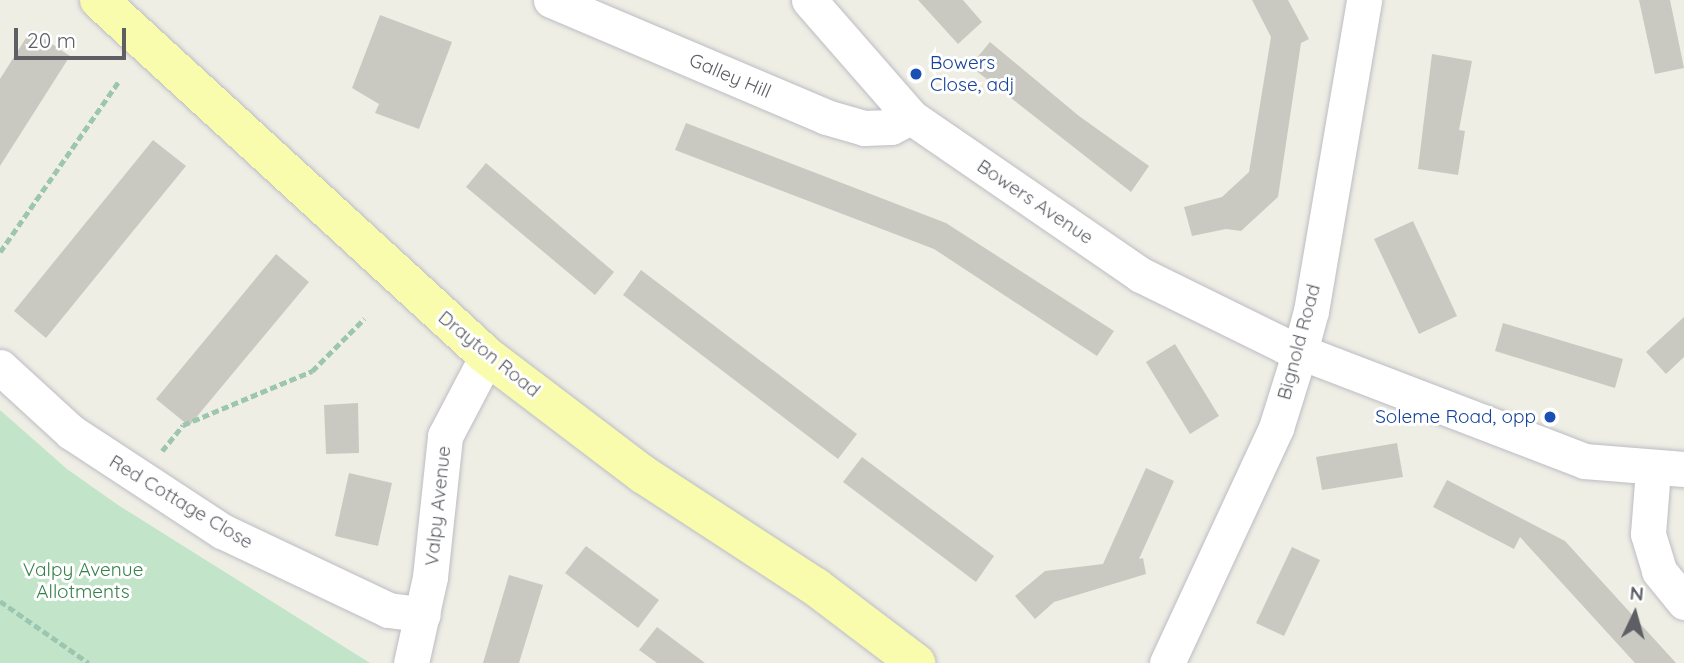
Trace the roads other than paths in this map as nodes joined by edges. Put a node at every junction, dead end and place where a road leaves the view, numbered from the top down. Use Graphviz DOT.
graph roads {
  1 [pos="99,0"];
  2 [pos="551,0"];
  3 [pos="809,0"];
  4 [pos="1364,0"];
  5 [pos="911,117"];
  6 [pos="1300,351"];
  7 [pos="486,356"];
  8 [pos="0,367"];
  9 [pos="1669,470"];
  10 [pos="1684,602"];
  11 [pos="423,614"];
  12 [pos="411,663"];
  13 [pos="916,663"];
  14 [pos="1167,663"];
  1 -- 7 [label="main road, Drayton Road"];
  2 -- 5 [label="street, Galley Hill"];
  3 -- 5 [label="street, Bowers Avenue"];
  4 -- 6 [label="street, Bignold Road"];
  5 -- 6 [label="street, Bowers Avenue"];
  6 -- 9 [label="street, Bowers Avenue"];
  6 -- 14 [label="street, Bignold Road"];
  7 -- 11 [label="street, Valpy Avenue"];
  7 -- 13 [label="main road, Drayton Road"];
  8 -- 11 [label="street, Red Cottage Close"];
  9 -- 10 [label="street"];
  11 -- 12 [label="street, Valpy Avenue"];
}
